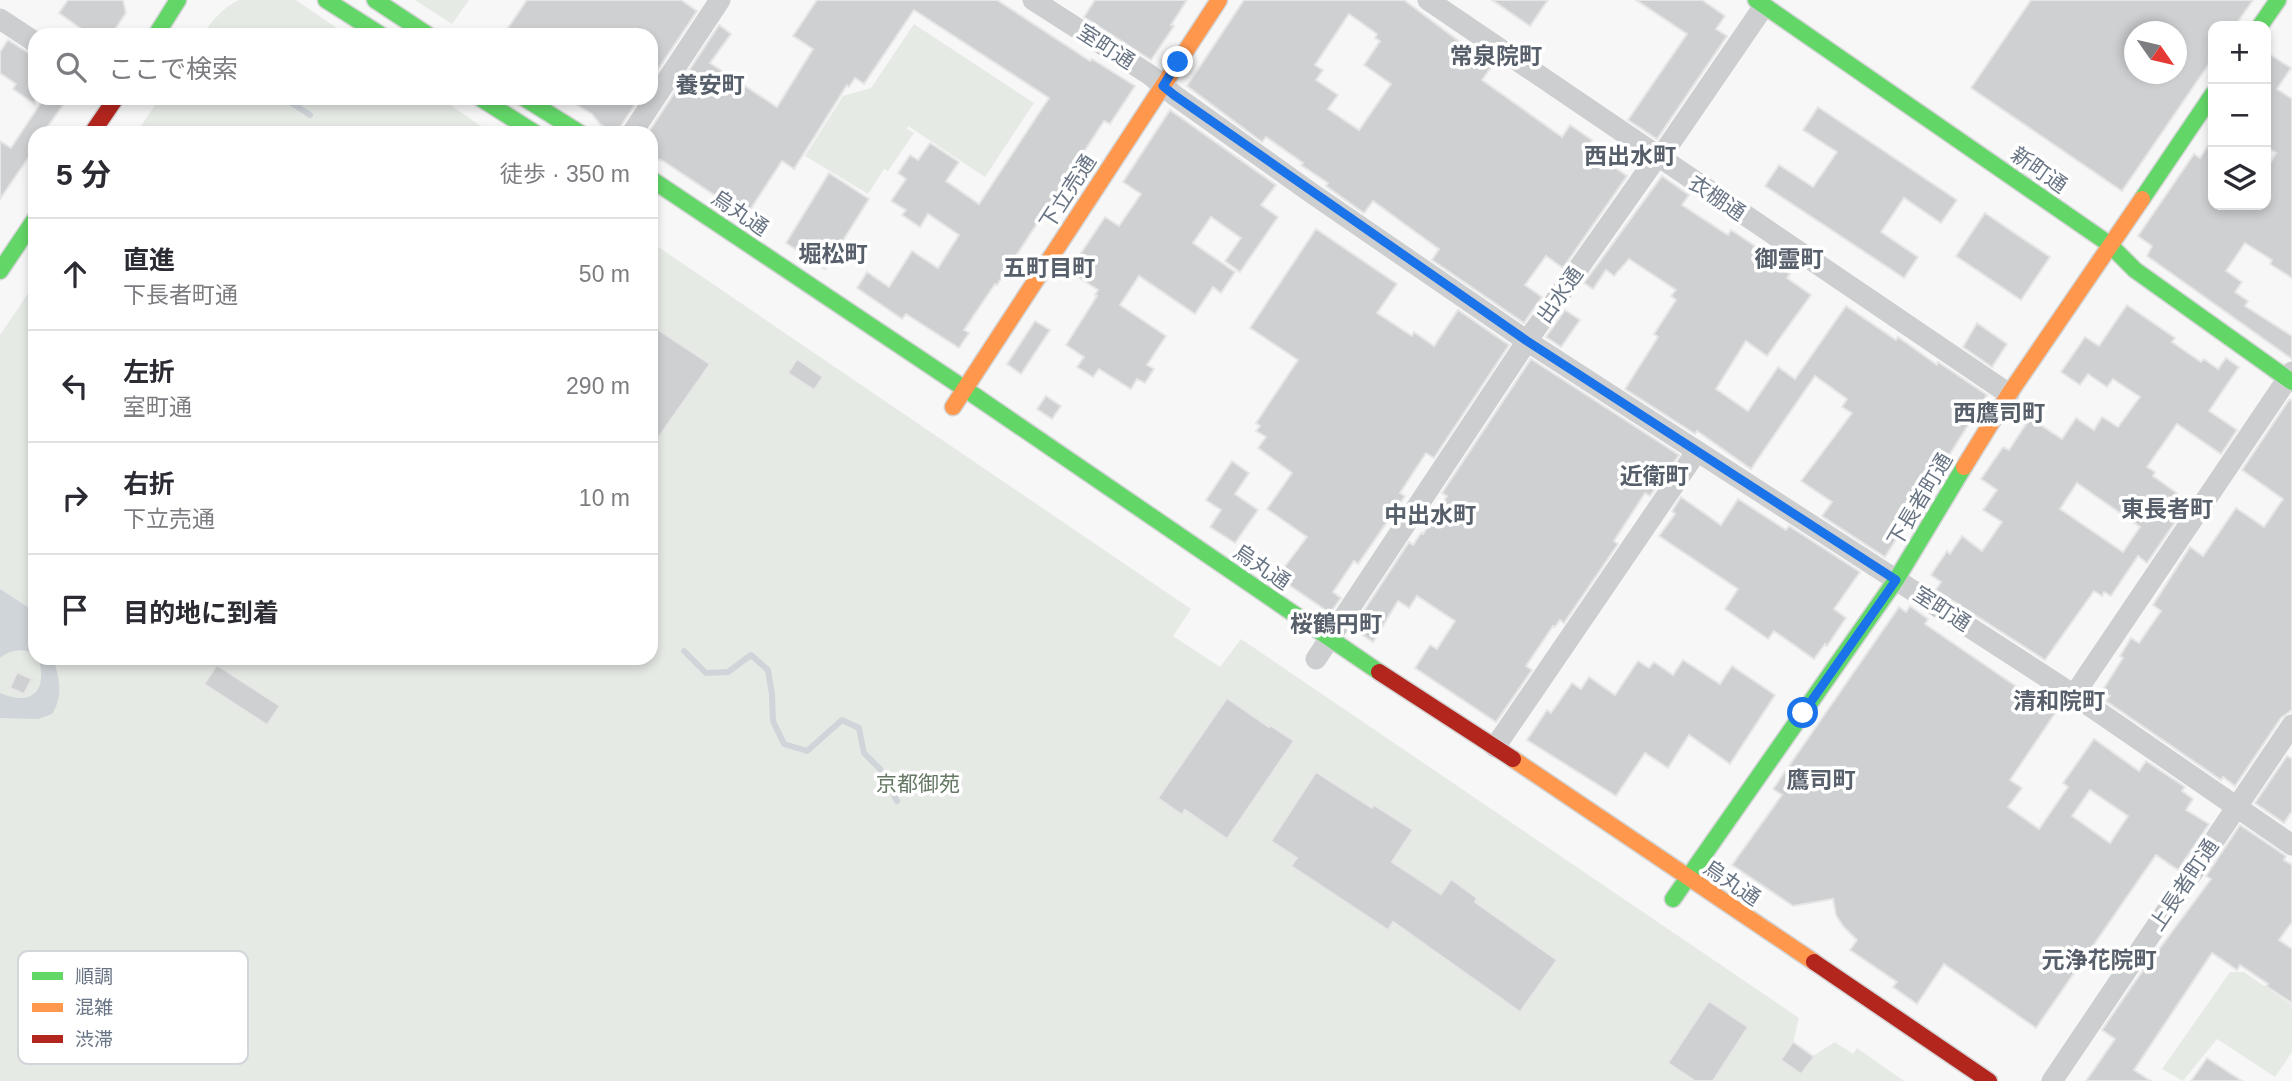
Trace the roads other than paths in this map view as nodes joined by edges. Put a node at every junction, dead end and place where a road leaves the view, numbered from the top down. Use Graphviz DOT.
graph roads {
  1 [pos="178,0"];
  2 [pos="326,0"];
  3 [pos="375,0"];
  4 [pos="720,0"];
  5 [pos="1033,0"];
  6 [pos="1219,0"];
  7 [pos="1428,0"];
  8 [pos="2278,0"];
  9 [pos="1760,3"];
  10 [pos="0,19"];
  11 [pos="2263,21"];
  12 [pos="160,28"];
  13 [pos="370,28"];
  14 [pos="417,28"];
  15 [pos="28,37"];
  16 [pos="1163,86"];
  17 [pos="658,94"];
  18 [pos="2208,100"];
  19 [pos="111,105"];
  20 [pos="491,105"];
  21 [pos="535,105"];
  22 [pos="651,105"];
  23 [pos="97,126"];
  24 [pos="524,126"];
  25 [pos="568,126"];
  26 [pos="637,126"];
  27 [pos="1657,158"];
  28 [pos="658,185"];
  29 [pos="28,229"];
  30 [pos="2109,244"];
  31 [pos="2,264"];
  32 [pos="1527,341"];
  33 [pos="2290,377"];
  34 [pos="965,389"];
  35 [pos="2009,394"];
  36 [pos="953,408"];
  37 [pos="1697,451"];
  38 [pos="1896,580"];
  39 [pos="1329,639"];
  40 [pos="1313,657"];
  41 [pos="2074,695"];
  42 [pos="2292,725"];
  43 [pos="1495,747"];
  44 [pos="2236,807"];
  45 [pos="2292,845"];
  46 [pos="1678,893"];
  47 [pos="1989,1081"];
  48 [pos="2052,1081"];
  1 -- 12 [label="main road"];
  2 -- 13 [label="main road"];
  3 -- 14 [label="main road"];
  4 -- 17 [label="street"];
  5 -- 16 [label="street, 室町通"];
  6 -- 16 [label="main road, 下立売通"];
  7 -- 27 [label="street, 衣棚通"];
  8 -- 11 [label="main road"];
  9 -- 27 [label="street, 出水通"];
  9 -- 30 [label="main road, 新町通"];
  10 -- 15 [label="street"];
  16 -- 32 [label="street, 室町通"];
  16 -- 34 [label="main road, 下立売通"];
  18 -- 30 [label="main road, 下長者町通"];
  19 -- 23 [label="main road"];
  20 -- 24 [label="main road"];
  21 -- 25 [label="main road"];
  22 -- 26 [label="street"];
  27 -- 32 [label="street, 出水通"];
  27 -- 35 [label="street, 衣棚通"];
  28 -- 34 [label="main road, 烏丸通"];
  29 -- 31 [label="main road"];
  30 -- 33 [label="main road, 新町通"];
  30 -- 35 [label="main road, 下長者町通"];
  32 -- 37 [label="street, 室町通"];
  32 -- 39 [label="street, 出水通"];
  33 -- 41 [label="street"];
  34 -- 36 [label="main road, 下立売通"];
  34 -- 39 [label="main road, 烏丸通"];
  35 -- 38 [label="main road, 下長者町通"];
  37 -- 38 [label="street, 室町通"];
  37 -- 43 [label="street"];
  38 -- 41 [label="street, 室町通"];
  38 -- 46 [label="main road, 下長者町通"];
  39 -- 40 [label="street, 出水通"];
  39 -- 43 [label="main road, 烏丸通"];
  41 -- 44 [label="street, 室町通"];
  42 -- 44 [label="street, 上長者町通"];
  43 -- 46 [label="main road, 烏丸通"];
  44 -- 45 [label="street, 室町通"];
  44 -- 48 [label="street, 上長者町通"];
  46 -- 47 [label="main road, 烏丸通"];
}
